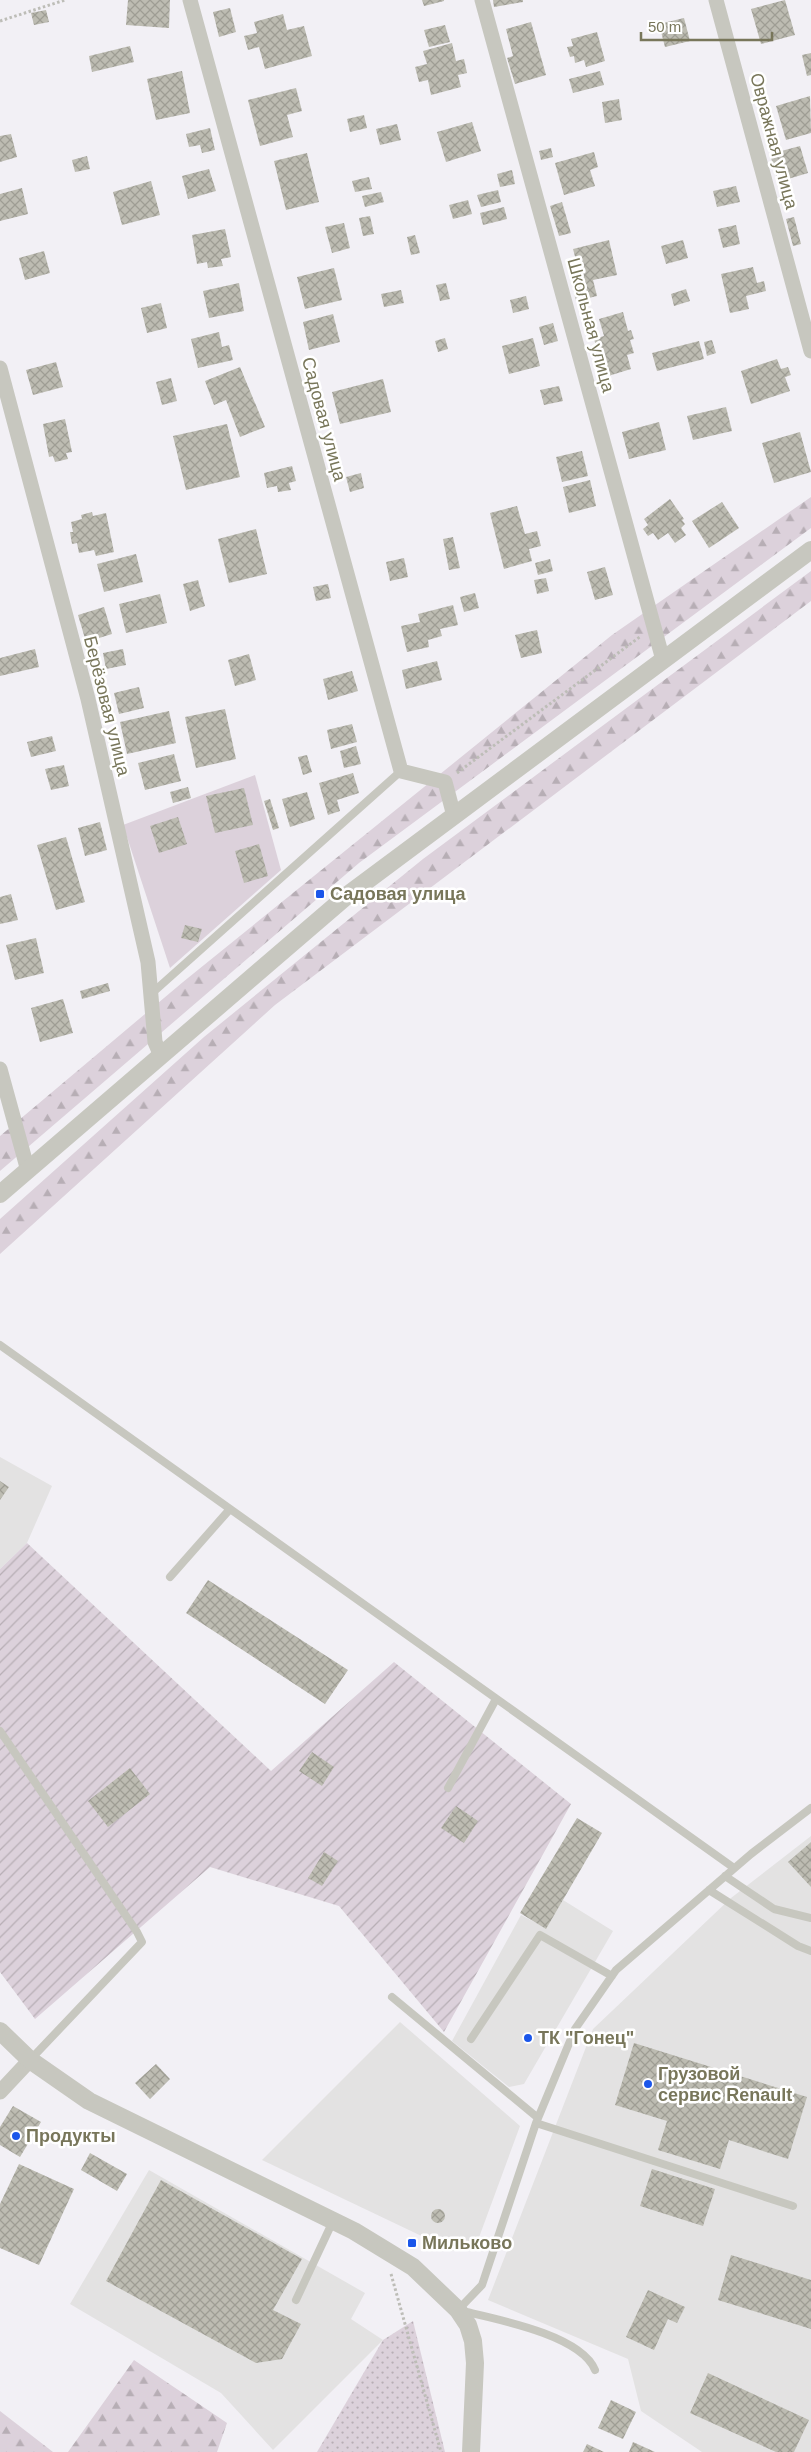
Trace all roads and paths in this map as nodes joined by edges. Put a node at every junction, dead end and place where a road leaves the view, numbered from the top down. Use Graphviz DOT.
graph roads {
  1 [pos="65,0"];
  2 [pos="190,0"];
  3 [pos="482,0"];
  4 [pos="716,0"];
  5 [pos="0,21"];
  6 [pos="811,351"];
  7 [pos="0,368"];
  8 [pos="811,550"];
  9 [pos="654,627"];
  10 [pos="663,660"];
  11 [pos="401,772"];
  12 [pos="444,782"];
  13 [pos="454,816"];
  14 [pos="151,994"];
  15 [pos="161,1056"];
  16 [pos="0,1069"];
  17 [pos="28,1171"];
  18 [pos="0,1194"];
  19 [pos="0,1345"];
  20 [pos="230,1509"];
  21 [pos="170,1577"];
  22 [pos="496,1699"];
  23 [pos="0,1731"];
  24 [pos="448,1788"];
  25 [pos="811,1808"];
  26 [pos="734,1868"];
  27 [pos="725,1876"];
  28 [pos="709,1890"];
  29 [pos="811,1918"];
  30 [pos="811,1951"];
  31 [pos="612,1976"];
  32 [pos="392,1997"];
  33 [pos="0,2031"];
  34 [pos="471,2039"];
  35 [pos="30,2060"];
  36 [pos="0,2092"];
  37 [pos="537,2121"];
  38 [pos="793,2206"];
  39 [pos="333,2221"];
  40 [pos="390,2271"];
  41 [pos="296,2300"];
  42 [pos="458,2310"];
  43 [pos="595,2370"];
  44 [pos="441,2452"];
  45 [pos="471,2452"];
  1 -- 5 [label="path"];
  2 -- 11 [label="street, Садовая улица"];
  3 -- 9 [label="street, Школьная улица"];
  4 -- 6 [label="street, Овражная улица"];
  7 -- 14 [label="street, Берёзовая улица"];
  8 -- 10 [label="street"];
  9 -- 10 [label="street, Школьная улица"];
  9 -- 12 [label="path"];
  10 -- 13 [label="street"];
  11 -- 12 [label="street"];
  11 -- 14 [label="lane"];
  12 -- 13 [label="street"];
  13 -- 15 [label="street"];
  14 -- 15 [label="street, Берёзовая улица"];
  15 -- 17 [label="street"];
  16 -- 17 [label="street"];
  17 -- 18 [label="street"];
  19 -- 20 [label="lane"];
  20 -- 21 [label="lane"];
  20 -- 22 [label="lane"];
  22 -- 24 [label="lane"];
  22 -- 26 [label="lane"];
  23 -- 35 [label="lane"];
  25 -- 26 [label="lane"];
  26 -- 27 [label="lane"];
  27 -- 28 [label="lane"];
  27 -- 29 [label="lane"];
  28 -- 30 [label="lane"];
  28 -- 31 [label="lane"];
  31 -- 34 [label="lane"];
  31 -- 37 [label="lane"];
  32 -- 37 [label="lane"];
  33 -- 35 [label="street"];
  35 -- 36 [label="street"];
  35 -- 39 [label="street"];
  37 -- 38 [label="lane"];
  37 -- 42 [label="lane"];
  39 -- 41 [label="lane"];
  39 -- 42 [label="street"];
  40 -- 44 [label="path"];
  42 -- 43 [label="lane"];
  42 -- 45 [label="street"];
}
